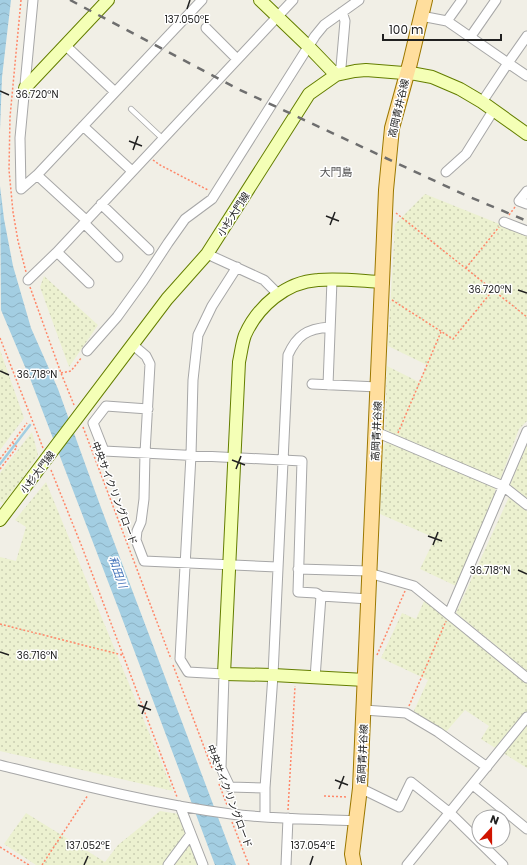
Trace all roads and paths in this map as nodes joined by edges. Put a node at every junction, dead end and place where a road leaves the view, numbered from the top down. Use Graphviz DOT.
graph roads {
  1 [pos="21,0"];
  2 [pos="34,0"];
  3 [pos="108,0"];
  4 [pos="202,0"];
  5 [pos="260,0"];
  6 [pos="293,0"];
  7 [pos="359,0"];
  8 [pos="425,0"];
  9 [pos="462,0"];
  10 [pos="496,0"];
  11 [pos="342,12"];
  12 [pos="421,16"];
  13 [pos="277,17"];
  14 [pos="447,21"];
  15 [pos="206,28"];
  16 [pos="471,36"];
  17 [pos="527,36"];
  18 [pos="65,45"];
  19 [pos="308,46"];
  20 [pos="237,59"];
  21 [pos="508,63"];
  22 [pos="407,74"];
  23 [pos="336,75"];
  24 [pos="527,76"];
  25 [pos="25,88"];
  26 [pos="114,91"];
  27 [pos="482,102"];
  28 [pos="131,109"];
  29 [pos="493,111"];
  30 [pos="83,126"];
  31 [pos="527,134"];
  32 [pos="163,139"];
  33 [pos="147,156"];
  34 [pos="132,171"];
  35 [pos="446,172"];
  36 [pos="37,175"];
  37 [pos="527,191"];
  38 [pos="216,194"];
  39 [pos="524,203"];
  40 [pos="101,204"];
  41 [pos="386,208"];
  42 [pos="85,222"];
  43 [pos="504,222"];
  44 [pos="527,231"];
  45 [pos="149,250"];
  46 [pos="57,252"];
  47 [pos="207,254"];
  48 [pos="118,257"];
  49 [pos="237,267"];
  50 [pos="466,268"];
  51 [pos="28,280"];
  52 [pos="332,280"];
  53 [pos="89,283"];
  54 [pos="383,289"];
  55 [pos="493,290"];
  56 [pos="278,294"];
  57 [pos="527,316"];
  58 [pos="329,327"];
  59 [pos="441,332"];
  60 [pos="0,338"];
  61 [pos="133,345"];
  62 [pos="87,351"];
  63 [pos="61,373"];
  64 [pos="312,384"];
  65 [pos="328,385"];
  66 [pos="378,386"];
  67 [pos="148,409"];
  68 [pos="79,416"];
  69 [pos="28,423"];
  70 [pos="527,431"];
  71 [pos="376,432"];
  72 [pos="395,440"];
  73 [pos="13,443"];
  74 [pos="145,453"];
  75 [pos="190,455"];
  76 [pos="48,457"];
  77 [pos="234,457"];
  78 [pos="0,459"];
  79 [pos="282,460"];
  80 [pos="0,468"];
  81 [pos="503,486"];
  82 [pos="527,505"];
  83 [pos="0,520"];
  84 [pos="185,564"];
  85 [pos="228,565"];
  86 [pos="277,567"];
  87 [pos="298,569"];
  88 [pos="369,572"];
  89 [pos="408,584"];
  90 [pos="321,596"];
  91 [pos="369,599"];
  92 [pos="449,614"];
  93 [pos="0,624"];
  94 [pos="122,655"];
  95 [pos="377,655"];
  96 [pos="224,674"];
  97 [pos="273,675"];
  98 [pos="295,676"];
  99 [pos="315,678"];
  100 [pos="527,678"];
  101 [pos="365,680"];
  102 [pos="364,710"];
  103 [pos="406,713"];
  104 [pos="527,717"];
  105 [pos="0,765"];
  106 [pos="487,767"];
  107 [pos="214,772"];
  108 [pos="217,779"];
  109 [pos="472,785"];
  110 [pos="92,788"];
  111 [pos="265,788"];
  112 [pos="360,793"];
  113 [pos="324,796"];
  114 [pos="180,806"];
  115 [pos="226,813"];
  116 [pos="450,813"];
  117 [pos="265,816"];
  118 [pos="288,818"];
  119 [pos="355,821"];
  120 [pos="527,829"];
  121 [pos="191,834"];
  122 [pos="0,846"];
  123 [pos="29,865"];
  124 [pos="42,865"];
  125 [pos="168,865"];
  126 [pos="203,865"];
  127 [pos="249,865"];
  128 [pos="286,865"];
  129 [pos="354,865"];
  130 [pos="407,865"];
  131 [pos="503,865"];
  1 -- 51 [label="path, 中央サイクリングロード"];
  2 -- 25 [label="street"];
  3 -- 18 [label="street"];
  4 -- 26 [label="street"];
  5 -- 13 [label="street"];
  6 -- 13 [label="street"];
  7 -- 11 [label="street"];
  8 -- 12 [label="main road, 高岡青井谷線"];
  9 -- 14 [label="street"];
  10 -- 16 [label="street"];
  11 -- 19 [label="street"];
  11 -- 23 [label="street"];
  12 -- 14 [label="street"];
  12 -- 22 [label="main road, 高岡青井谷線"];
  13 -- 19 [label="street"];
  13 -- 20 [label="street"];
  14 -- 16 [label="street"];
  15 -- 20 [label="street"];
  16 -- 21 [label="street"];
  17 -- 21 [label="street"];
  18 -- 25 [label="street"];
  18 -- 26 [label="street"];
  19 -- 23 [label="street"];
  19 -- 38 [label="street"];
  20 -- 32 [label="street"];
  21 -- 24 [label="street"];
  21 -- 27 [label="street"];
  22 -- 23 [label="street, 小杉大門線"];
  22 -- 27 [label="street, 小杉大門線"];
  22 -- 41 [label="main road, 高岡青井谷線"];
  23 -- 47 [label="street, 小杉大門線"];
  25 -- 36 [label="street"];
  26 -- 30 [label="street"];
  27 -- 29 [label="street, 小杉大門線"];
  28 -- 32 [label="lane"];
  29 -- 31 [label="street, 小杉大門線"];
  29 -- 35 [label="street"];
  30 -- 34 [label="street"];
  30 -- 36 [label="street"];
  32 -- 33 [label="street"];
  33 -- 34 [label="street"];
  33 -- 38 [label="path"];
  34 -- 40 [label="street"];
  36 -- 42 [label="street"];
  37 -- 39 [label="street"];
  38 -- 62 [label="street"];
  39 -- 43 [label="path"];
  40 -- 42 [label="street"];
  40 -- 45 [label="street"];
  41 -- 50 [label="path"];
  41 -- 54 [label="main road, 高岡青井谷線"];
  42 -- 46 [label="street"];
  42 -- 48 [label="street"];
  43 -- 44 [label="street"];
  43 -- 50 [label="path"];
  46 -- 51 [label="street"];
  46 -- 53 [label="street"];
  47 -- 49 [label="street"];
  47 -- 61 [label="street, 小杉大門線"];
  49 -- 56 [label="street"];
  49 -- 75 [label="street"];
  50 -- 55 [label="path"];
  51 -- 63 [label="path, 中央サイクリングロード"];
  52 -- 54 [label="street"];
  52 -- 56 [label="street"];
  52 -- 58 [label="street"];
  54 -- 59 [label="path"];
  54 -- 66 [label="main road, 高岡青井谷線"];
  55 -- 57 [label="path"];
  55 -- 59 [label="path"];
  56 -- 77 [label="street"];
  58 -- 65 [label="street"];
  58 -- 79 [label="street"];
  59 -- 72 [label="path"];
  60 -- 76 [label="path"];
  61 -- 67 [label="street"];
  61 -- 68 [label="street, 小杉大門線"];
  62 -- 63 [label="path"];
  63 -- 68 [label="path, 中央サイクリングロード"];
  64 -- 65 [label="street"];
  65 -- 66 [label="street"];
  66 -- 71 [label="main road, 高岡青井谷線"];
  67 -- 74 [label="street"];
  67 -- 74 [label="street"];
  68 -- 76 [label="street, 小杉大門線"];
  68 -- 107 [label="path, 中央サイクリングロード"];
  69 -- 73 [label="path"];
  70 -- 81 [label="street"];
  71 -- 72 [label="street"];
  71 -- 88 [label="main road, 高岡青井谷線"];
  72 -- 81 [label="street"];
  73 -- 78 [label="path"];
  73 -- 80 [label="path"];
  74 -- 75 [label="street"];
  74 -- 84 [label="street"];
  75 -- 77 [label="street"];
  75 -- 84 [label="street"];
  76 -- 83 [label="street, 小杉大門線"];
  76 -- 94 [label="path"];
  77 -- 79 [label="street"];
  77 -- 85 [label="street"];
  79 -- 86 [label="street"];
  79 -- 87 [label="street"];
  81 -- 82 [label="street"];
  81 -- 92 [label="street"];
  84 -- 85 [label="street"];
  84 -- 96 [label="street"];
  85 -- 86 [label="street"];
  85 -- 96 [label="street"];
  86 -- 97 [label="street"];
  87 -- 88 [label="street"];
  87 -- 90 [label="street"];
  88 -- 89 [label="street"];
  88 -- 91 [label="main road, 高岡青井谷線"];
  89 -- 92 [label="street"];
  89 -- 95 [label="path"];
  90 -- 91 [label="street"];
  90 -- 99 [label="street"];
  91 -- 101 [label="main road, 高岡青井谷線"];
  92 -- 100 [label="street"];
  92 -- 103 [label="path"];
  93 -- 94 [label="path"];
  94 -- 114 [label="path"];
  96 -- 97 [label="street"];
  96 -- 111 [label="street"];
  97 -- 98 [label="street"];
  97 -- 111 [label="street"];
  98 -- 99 [label="street"];
  98 -- 118 [label="path"];
  99 -- 101 [label="street"];
  101 -- 102 [label="main road, 高岡青井谷線"];
  102 -- 103 [label="street"];
  102 -- 112 [label="main road, 高岡青井谷線"];
  103 -- 106 [label="street"];
  104 -- 106 [label="street"];
  105 -- 110 [label="street"];
  106 -- 109 [label="street"];
  108 -- 115 [label="path, 中央サイクリングロード"];
  109 -- 116 [label="street"];
  109 -- 120 [label="street"];
  110 -- 114 [label="street"];
  110 -- 124 [label="path"];
  111 -- 117 [label="street"];
  112 -- 113 [label="path"];
  112 -- 116 [label="street"];
  112 -- 119 [label="main road, 高岡青井谷線"];
  114 -- 115 [label="street"];
  114 -- 121 [label="street"];
  115 -- 117 [label="street"];
  115 -- 127 [label="path, 中央サイクリングロード"];
  116 -- 130 [label="street"];
  116 -- 131 [label="street"];
  117 -- 118 [label="street"];
  118 -- 119 [label="street"];
  118 -- 128 [label="street"];
  119 -- 129 [label="main road, 高岡青井谷線"];
  121 -- 125 [label="street"];
  121 -- 126 [label="street"];
  122 -- 123 [label="path"];
}
